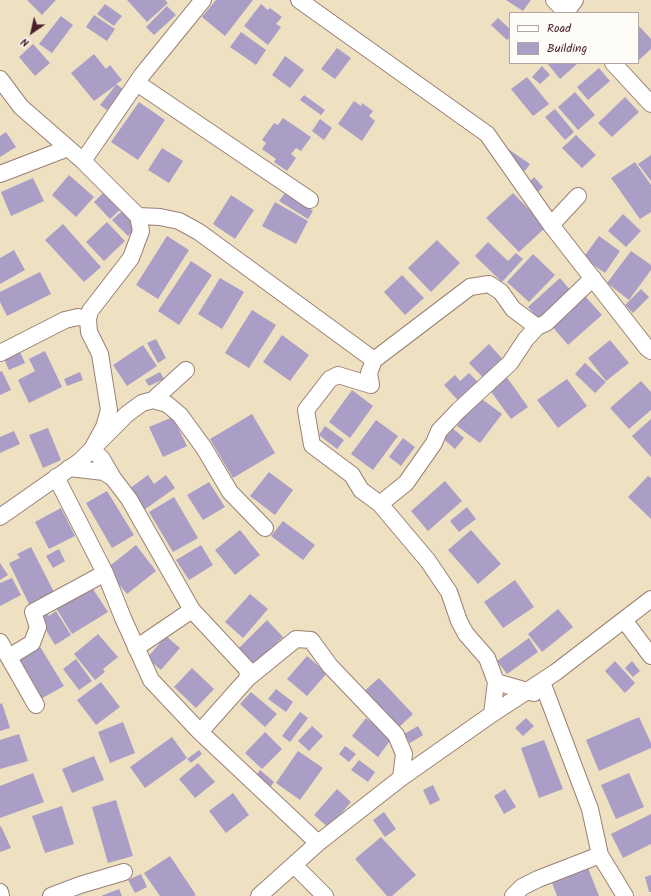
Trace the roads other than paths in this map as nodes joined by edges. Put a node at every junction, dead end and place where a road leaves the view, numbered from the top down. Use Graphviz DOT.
graph roads {
  1 [pos="203,0"];
  2 [pos="299,0"];
  3 [pos="554,0"];
  4 [pos="575,0"];
  5 [pos="565,12"];
  6 [pos="567,12"];
  7 [pos="614,64"];
  8 [pos="0,79"];
  9 [pos="137,83"];
  10 [pos="651,104"];
  11 [pos="68,148"];
  12 [pos="83,161"];
  13 [pos="0,174"];
  14 [pos="578,196"];
  15 [pos="310,200"];
  16 [pos="138,216"];
  17 [pos="551,225"];
  18 [pos="593,278"];
  19 [pos="88,319"];
  20 [pos="537,327"];
  21 [pos="651,351"];
  22 [pos="0,353"];
  23 [pos="374,360"];
  24 [pos="186,370"];
  25 [pos="154,400"];
  26 [pos="92,449"];
  27 [pos="63,473"];
  28 [pos="113,478"];
  29 [pos="380,504"];
  30 [pos="0,517"];
  31 [pos="265,528"];
  32 [pos="106,572"];
  33 [pos="651,599"];
  34 [pos="192,610"];
  35 [pos="624,620"];
  36 [pos="0,642"];
  37 [pos="136,648"];
  38 [pos="651,656"];
  39 [pos="9,657"];
  40 [pos="248,678"];
  41 [pos="496,682"];
  42 [pos="535,686"];
  43 [pos="36,705"];
  44 [pos="492,714"];
  45 [pos="200,732"];
  46 [pos="401,778"];
  47 [pos="318,843"];
  48 [pos="600,855"];
  49 [pos="294,865"];
  50 [pos="124,872"];
  51 [pos="0,892"];
  52 [pos="1,896"];
  53 [pos="51,896"];
  54 [pos="259,896"];
  55 [pos="325,896"];
  56 [pos="513,896"];
  57 [pos="625,896"];
  1 -- 9 [label="street"];
  2 -- 17 [label="street"];
  3 -- 5 [label="street"];
  4 -- 6 [label="street"];
  7 -- 10 [label="street"];
  8 -- 11 [label="street"];
  9 -- 12 [label="street"];
  9 -- 15 [label="street"];
  11 -- 12 [label="street"];
  11 -- 13 [label="street"];
  12 -- 16 [label="street"];
  14 -- 17 [label="street"];
  16 -- 19 [label="street"];
  16 -- 23 [label="street"];
  17 -- 18 [label="street"];
  18 -- 20 [label="street"];
  18 -- 21 [label="street"];
  19 -- 22 [label="street"];
  19 -- 26 [label="street"];
  20 -- 23 [label="street"];
  20 -- 29 [label="street"];
  23 -- 29 [label="street"];
  24 -- 25 [label="street"];
  25 -- 26 [label="street"];
  25 -- 31 [label="street"];
  26 -- 27 [label="street"];
  26 -- 28 [label="street"];
  27 -- 28 [label="street"];
  27 -- 30 [label="street"];
  27 -- 32 [label="street"];
  28 -- 34 [label="street"];
  29 -- 41 [label="street"];
  32 -- 37 [label="street"];
  32 -- 39 [label="street"];
  33 -- 35 [label="street"];
  34 -- 37 [label="street"];
  34 -- 40 [label="street"];
  35 -- 38 [label="street"];
  35 -- 42 [label="street"];
  36 -- 39 [label="street"];
  37 -- 45 [label="street"];
  39 -- 43 [label="street"];
  40 -- 45 [label="street"];
  40 -- 46 [label="street"];
  41 -- 42 [label="street"];
  41 -- 44 [label="street"];
  42 -- 44 [label="street"];
  42 -- 48 [label="street"];
  44 -- 46 [label="street"];
  45 -- 47 [label="street"];
  46 -- 47 [label="street"];
  47 -- 49 [label="street"];
  48 -- 56 [label="street"];
  48 -- 57 [label="street"];
  49 -- 54 [label="street"];
  49 -- 55 [label="street"];
  50 -- 53 [label="street"];
  51 -- 52 [label="street"];
}
